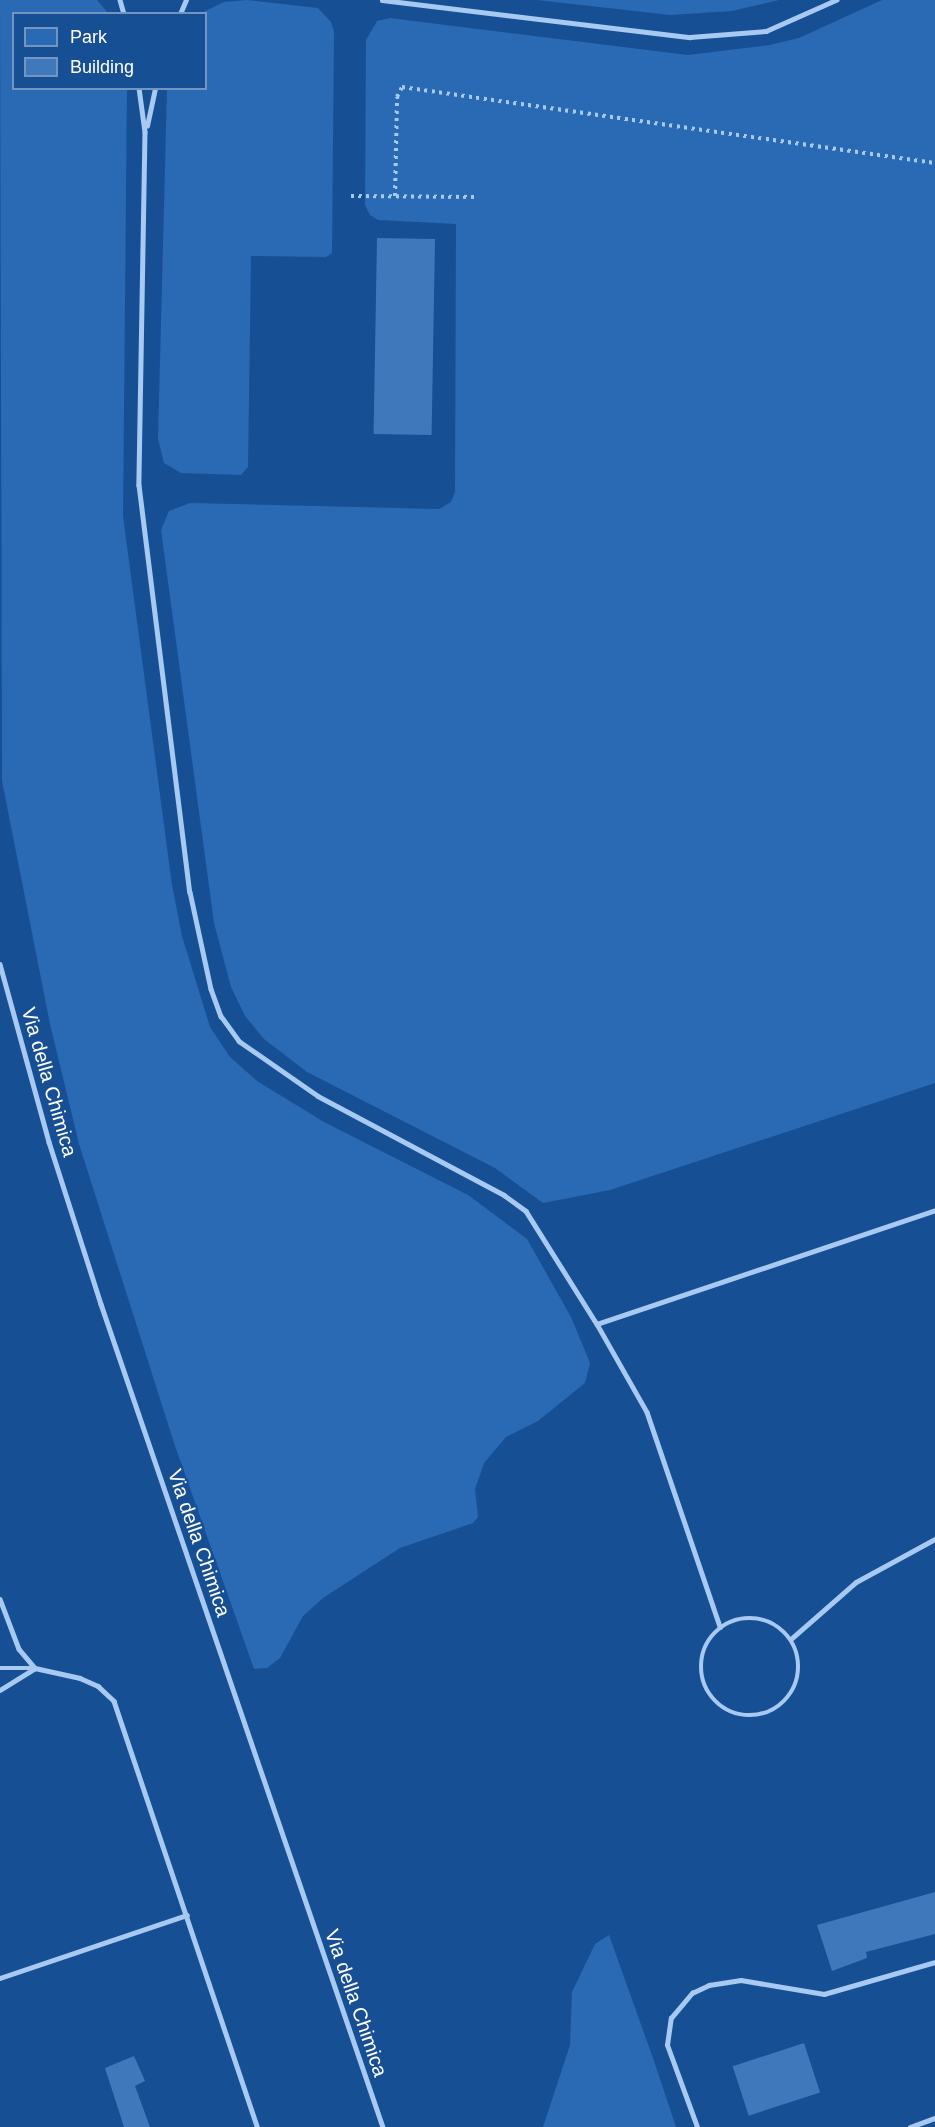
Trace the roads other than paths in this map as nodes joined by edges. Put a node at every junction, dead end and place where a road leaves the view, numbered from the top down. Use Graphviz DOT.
graph roads {
  1 [pos="382,0"];
  2 [pos="836,0"];
  3 [pos="139,90"];
  4 [pos="155,90"];
  5 [pos="146,132"];
  6 [pos="0,964"];
  7 [pos="935,1210"];
  8 [pos="597,1324"];
  9 [pos="935,1539"];
  10 [pos="0,1599"];
  11 [pos="720,1627"];
  12 [pos="791,1639"];
  13 [pos="0,1668"];
  14 [pos="35,1668"];
  15 [pos="0,1690"];
  16 [pos="187,1915"];
  17 [pos="935,1962"];
  18 [pos="0,1978"];
  19 [pos="935,2118"];
  20 [pos="257,2127"];
  21 [pos="383,2127"];
  22 [pos="697,2127"];
  23 [pos="910,2127"];
  1 -- 2 [label="lane"];
  3 -- 5 [label="lane"];
  4 -- 5 [label="lane"];
  5 -- 8 [label="lane"];
  6 -- 21 [label="lane, Via della Chimica"];
  7 -- 8 [label="lane"];
  8 -- 11 [label="lane"];
  9 -- 12 [label="lane"];
  10 -- 14 [label="lane"];
  11 -- 12 [label="lane"];
  11 -- 12 [label="lane"];
  13 -- 14 [label="lane"];
  14 -- 15 [label="lane"];
  14 -- 16 [label="lane"];
  16 -- 18 [label="lane"];
  16 -- 20 [label="lane"];
  17 -- 22 [label="lane"];
  19 -- 23 [label="lane"];
}
